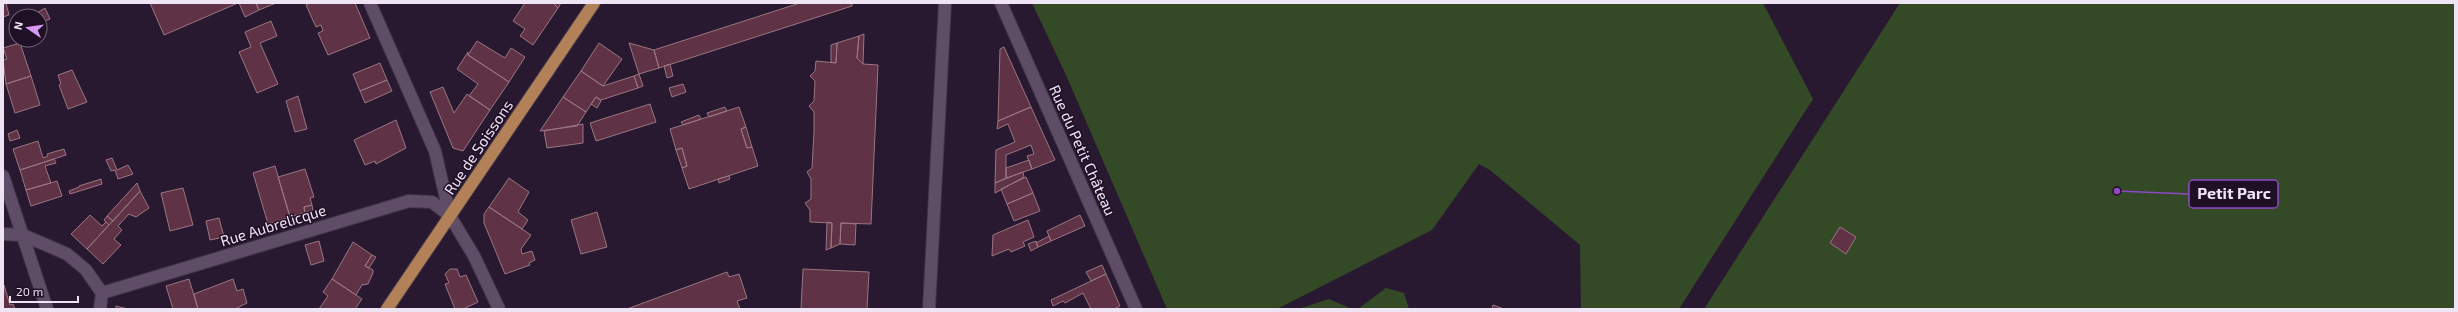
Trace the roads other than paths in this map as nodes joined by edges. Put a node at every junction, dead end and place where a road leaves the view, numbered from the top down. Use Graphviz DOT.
graph roads {
  1 [pos="370,3"];
  2 [pos="594,3"];
  3 [pos="945,3"];
  4 [pos="1001,3"];
  5 [pos="3,176"];
  6 [pos="450,216"];
  7 [pos="3,234"];
  8 [pos="23,235"];
  9 [pos="102,293"];
  10 [pos="47,309"];
  11 [pos="100,309"];
  12 [pos="387,309"];
  13 [pos="499,309"];
  14 [pos="929,309"];
  15 [pos="1136,309"];
  1 -- 6 [label="street"];
  2 -- 6 [label="main road, Rue de Soissons"];
  3 -- 14 [label="street"];
  4 -- 15 [label="street, Rue du Petit Château"];
  5 -- 8 [label="street"];
  6 -- 9 [label="street, Rue Aubrelicque"];
  6 -- 12 [label="main road, Rue de Soissons"];
  6 -- 13 [label="street"];
  7 -- 8 [label="street"];
  8 -- 9 [label="street"];
  8 -- 10 [label="street"];
  9 -- 11 [label="street"];
}
